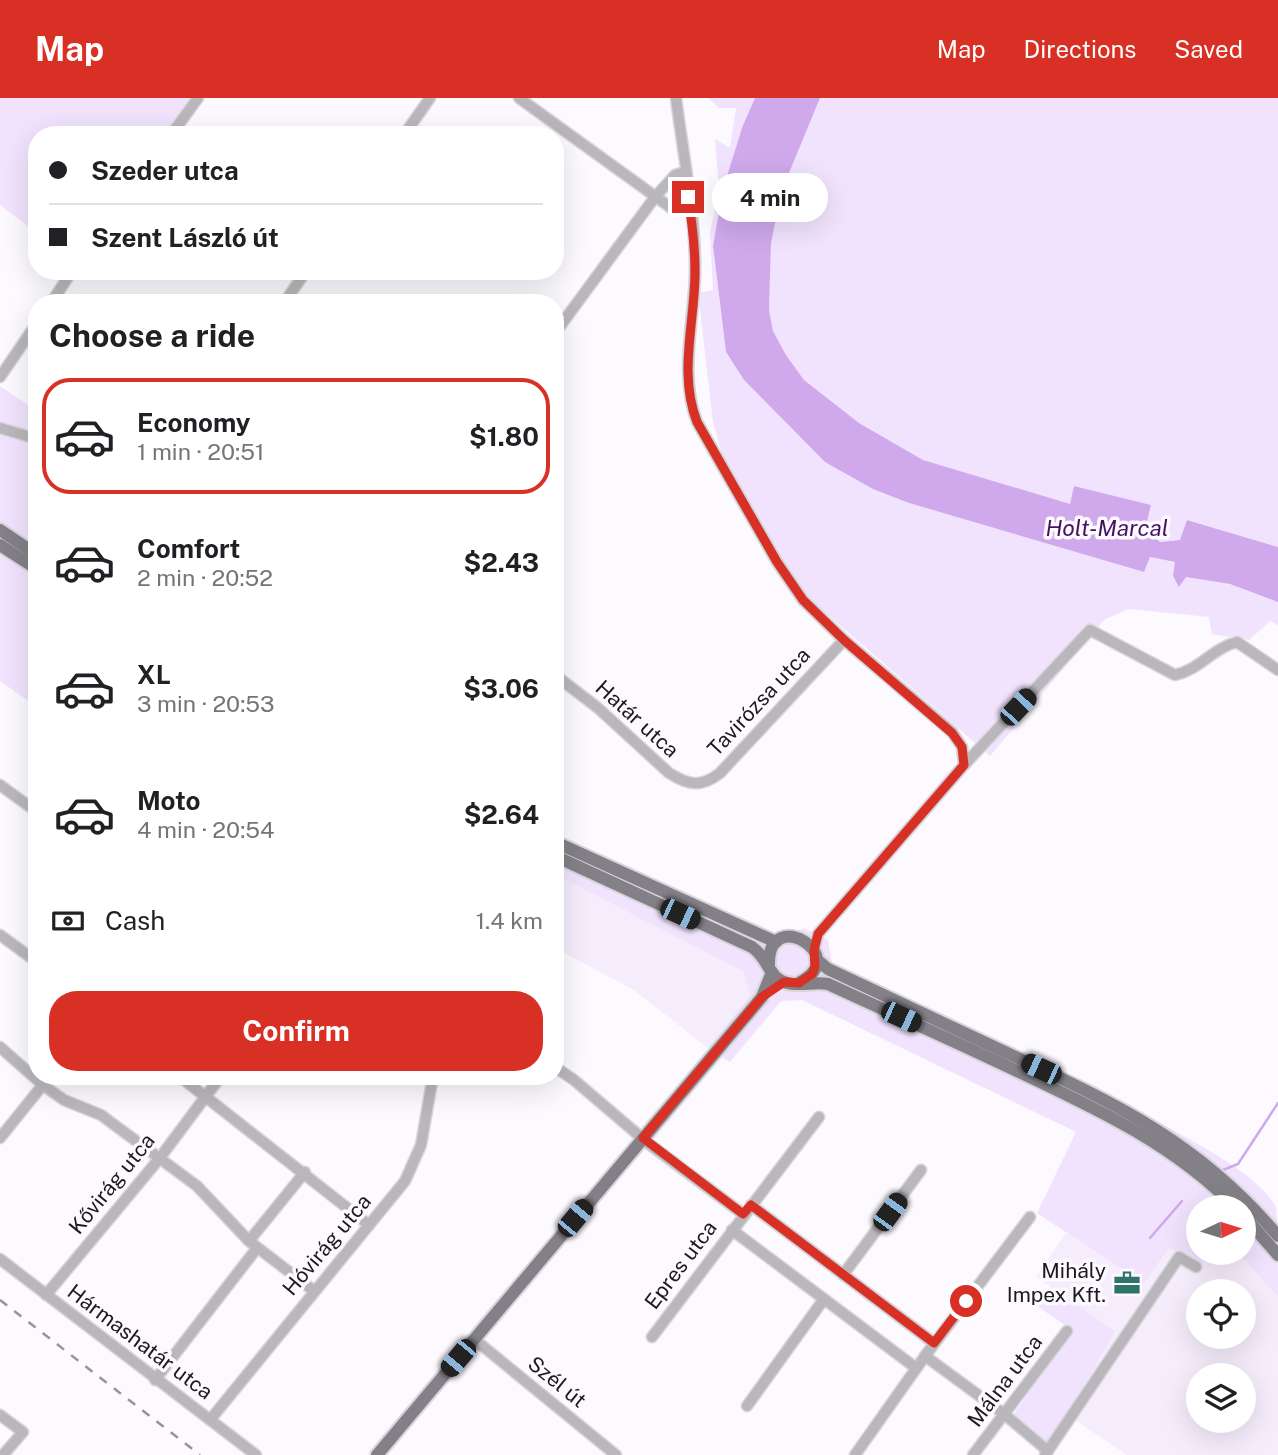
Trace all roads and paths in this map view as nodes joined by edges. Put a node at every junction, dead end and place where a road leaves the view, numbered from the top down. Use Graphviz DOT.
graph roads {
  1 [pos="198,98"];
  2 [pos="430,98"];
  3 [pos="519,98"];
  4 [pos="676,98"];
  5 [pos="178,126"];
  6 [pos="410,126"];
  7 [pos="557,126"];
  8 [pos="564,131"];
  9 [pos="685,172"];
  10 [pos="654,197"];
  11 [pos="674,210"];
  12 [pos="564,321"];
  13 [pos="28,336"];
  14 [pos="0,377"];
  15 [pos="5,429"];
  16 [pos="28,436"];
  17 [pos="0,530"];
  18 [pos="0,545"];
  19 [pos="28,549"];
  20 [pos="28,563"];
  21 [pos="844,640"];
  22 [pos="1278,670"];
  23 [pos="564,682"];
  24 [pos="964,765"];
  25 [pos="698,784"];
  26 [pos="0,785"];
  27 [pos="28,805"];
  28 [pos="564,846"];
  29 [pos="564,860"];
  30 [pos="818,934"];
  31 [pos="0,935"];
  32 [pos="798,937"];
  33 [pos="776,942"];
  34 [pos="28,955"];
  35 [pos="815,955"];
  36 [pos="770,968"];
  37 [pos="784,982"];
  38 [pos="799,983"];
  39 [pos="762,997"];
  40 [pos="0,1047"];
  41 [pos="28,1068"];
  42 [pos="564,1074"];
  43 [pos="43,1085"];
  44 [pos="50,1085"];
  45 [pos="190,1085"];
  46 [pos="214,1085"];
  47 [pos="431,1085"];
  48 [pos="205,1097"];
  49 [pos="820,1117"];
  50 [pos="0,1138"];
  51 [pos="643,1138"];
  52 [pos="159,1159"];
  53 [pos="921,1170"];
  54 [pos="305,1172"];
  55 [pos="1222,1195"];
  56 [pos="751,1205"];
  57 [pos="743,1214"];
  58 [pos="1030,1217"];
  59 [pos="369,1225"];
  60 [pos="732,1230"];
  61 [pos="1256,1230"];
  62 [pos="1278,1237"];
  63 [pos="253,1244"];
  64 [pos="1278,1255"];
  65 [pos="0,1259"];
  66 [pos="1196,1267"];
  67 [pos="844,1275"];
  68 [pos="314,1291"];
  69 [pos="46,1294"];
  70 [pos="824,1299"];
  71 [pos="1067,1331"];
  72 [pos="652,1338"];
  73 [pos="474,1339"];
  74 [pos="934,1343"];
  75 [pos="925,1356"];
  76 [pos="916,1368"];
  77 [pos="155,1380"];
  78 [pos="747,1406"];
  79 [pos="1004,1414"];
  80 [pos="0,1415"];
  81 [pos="211,1420"];
  82 [pos="1047,1453"];
  83 [pos="3,1455"];
  84 [pos="256,1455"];
  85 [pos="377,1455"];
  86 [pos="616,1455"];
  87 [pos="855,1455"];
  88 [pos="974,1455"];
  1 -- 5 [label="street"];
  2 -- 6 [label="street"];
  3 -- 7 [label="street"];
  4 -- 9 [label="street"];
  8 -- 10 [label="street"];
  9 -- 10 [label="street"];
  9 -- 21 [label="street"];
  10 -- 11 [label="street"];
  10 -- 12 [label="street"];
  13 -- 14 [label="street"];
  15 -- 16 [label="street"];
  17 -- 19 [label="main road"];
  18 -- 20 [label="main road"];
  21 -- 24 [label="street"];
  21 -- 25 [label="street, Tavirózsa utca"];
  22 -- 24 [label="street"];
  23 -- 25 [label="street, Határ utca"];
  24 -- 30 [label="street"];
  26 -- 27 [label="street"];
  28 -- 33 [label="main road"];
  29 -- 36 [label="main road"];
  30 -- 32 [label="street"];
  30 -- 35 [label="street"];
  31 -- 34 [label="street"];
  32 -- 33 [label="main road"];
  32 -- 35 [label="main road"];
  33 -- 36 [label="main road"];
  35 -- 38 [label="main road"];
  35 -- 62 [label="main road"];
  36 -- 37 [label="main road"];
  36 -- 39 [label="main road"];
  37 -- 38 [label="main road"];
  37 -- 39 [label="main road"];
  38 -- 55 [label="main road"];
  39 -- 51 [label="main road"];
  40 -- 41 [label="street"];
  42 -- 51 [label="street"];
  43 -- 50 [label="street"];
  44 -- 52 [label="street"];
  45 -- 48 [label="street"];
  46 -- 48 [label="street, Kővirág utca"];
  47 -- 59 [label="street, Hóvirág utca"];
  48 -- 52 [label="street, Kővirág utca"];
  48 -- 54 [label="street"];
  49 -- 56 [label="street, Epres utca"];
  51 -- 57 [label="street"];
  51 -- 73 [label="main road"];
  52 -- 63 [label="street"];
  52 -- 69 [label="street, Kővirág utca"];
  53 -- 67 [label="street"];
  54 -- 59 [label="street"];
  54 -- 63 [label="street"];
  56 -- 57 [label="street, Epres utca"];
  56 -- 67 [label="street"];
  57 -- 60 [label="street, Epres utca"];
  58 -- 74 [label="street"];
  59 -- 68 [label="street, Hóvirág utca"];
  60 -- 70 [label="street"];
  60 -- 72 [label="street, Epres utca"];
  61 -- 64 [label="main road"];
  63 -- 68 [label="street"];
  63 -- 77 [label="street"];
  65 -- 69 [label="street, Hármashatár utca"];
  66 -- 82 [label="street"];
  67 -- 74 [label="street"];
  68 -- 81 [label="street, Hóvirág utca"];
  69 -- 77 [label="street, Hármashatár utca"];
  70 -- 76 [label="street"];
  70 -- 78 [label="street"];
  71 -- 79 [label="street, Málna utca"];
  73 -- 85 [label="main road"];
  73 -- 86 [label="street, Szél út"];
  74 -- 75 [label="street"];
  75 -- 76 [label="street"];
  75 -- 79 [label="street"];
  76 -- 87 [label="street"];
  77 -- 81 [label="street, Hármashatár utca"];
  79 -- 82 [label="street"];
  79 -- 88 [label="street, Málna utca"];
  80 -- 83 [label="street"];
  81 -- 84 [label="street, Hármashatár utca"];
}
